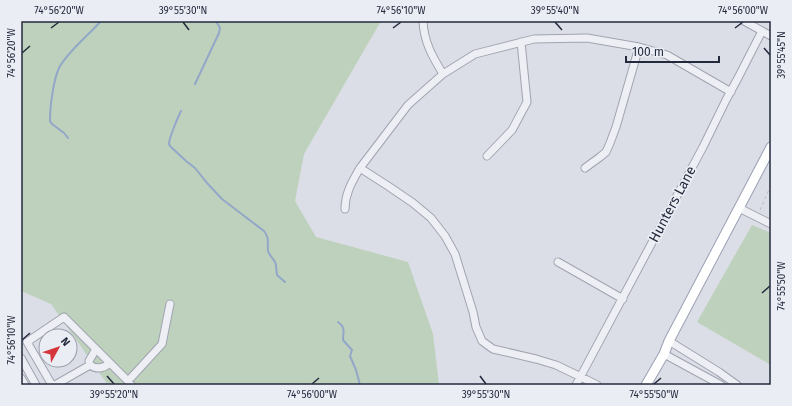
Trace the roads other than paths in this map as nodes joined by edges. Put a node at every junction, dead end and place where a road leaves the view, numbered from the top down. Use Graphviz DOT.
graph roads {
  1 [pos="422,21"];
  2 [pos="744,21"];
  3 [pos="762,31"];
  4 [pos="771,36"];
  5 [pos="521,42"];
  6 [pos="639,47"];
  7 [pos="443,74"];
  8 [pos="730,92"];
  9 [pos="771,147"];
  10 [pos="487,156"];
  11 [pos="360,168"];
  12 [pos="585,168"];
  13 [pos="739,208"];
  14 [pos="345,209"];
  15 [pos="771,224"];
  16 [pos="558,262"];
  17 [pos="623,299"];
  18 [pos="170,304"];
  19 [pos="669,341"];
  20 [pos="96,349"];
  21 [pos="664,354"];
  22 [pos="21,358"];
  23 [pos="110,363"];
  24 [pos="90,365"];
  25 [pos="719,372"];
  26 [pos="580,376"];
  27 [pos="21,378"];
  28 [pos="129,383"];
  29 [pos="713,383"];
  30 [pos="25,385"];
  31 [pos="36,385"];
  32 [pos="52,385"];
  33 [pos="55,385"];
  34 [pos="576,385"];
  35 [pos="597,385"];
  36 [pos="646,385"];
  37 [pos="721,385"];
  38 [pos="737,385"];
  1 -- 7 [label="street"];
  2 -- 3 [label="street"];
  3 -- 4 [label="street"];
  3 -- 8 [label="street, Hunters Lane"];
  5 -- 6 [label="street"];
  5 -- 7 [label="street"];
  5 -- 10 [label="street"];
  6 -- 8 [label="street"];
  6 -- 12 [label="street"];
  7 -- 11 [label="street"];
  8 -- 17 [label="street, Hunters Lane"];
  9 -- 13 [label="main road"];
  11 -- 14 [label="street"];
  11 -- 26 [label="street"];
  13 -- 15 [label="street"];
  13 -- 19 [label="main road"];
  16 -- 17 [label="street"];
  17 -- 26 [label="street, Hunters Lane"];
  18 -- 28 [label="street"];
  19 -- 21 [label="main road"];
  19 -- 25 [label="street"];
  20 -- 23 [label="street"];
  20 -- 24 [label="street"];
  20 -- 32 [label="street"];
  21 -- 29 [label="street"];
  21 -- 36 [label="main road"];
  22 -- 31 [label="street"];
  23 -- 24 [label="street"];
  23 -- 28 [label="street"];
  24 -- 33 [label="street"];
  25 -- 29 [label="street"];
  25 -- 38 [label="street"];
  26 -- 34 [label="street, Hunters Lane"];
  26 -- 35 [label="street"];
  27 -- 30 [label="street"];
  29 -- 37 [label="street"];
}
